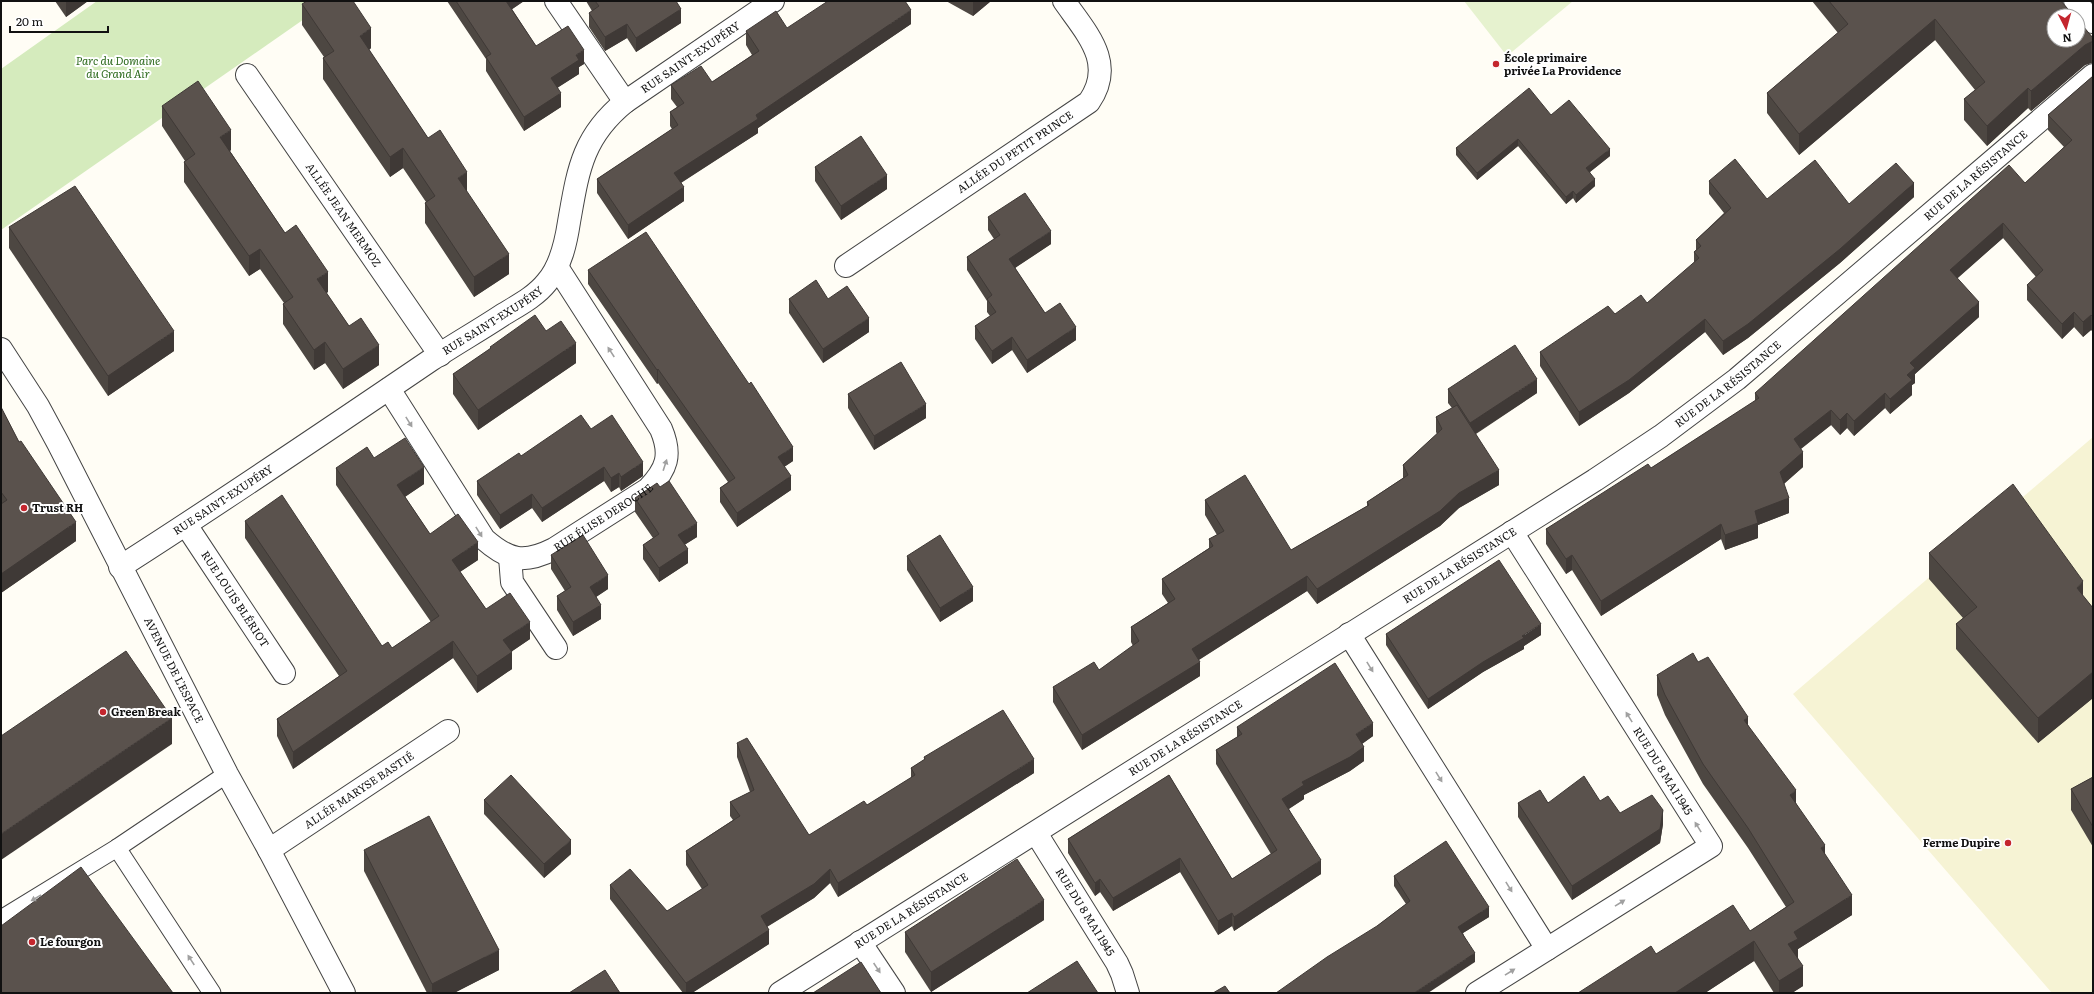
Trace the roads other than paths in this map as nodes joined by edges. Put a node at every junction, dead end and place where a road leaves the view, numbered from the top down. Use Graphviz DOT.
graph roads {
  1 [pos="556,1"];
  2 [pos="773,1"];
  3 [pos="1064,1"];
  4 [pos="2075,1"];
  5 [pos="2093,22"];
  6 [pos="247,75"];
  7 [pos="2093,75"];
  8 [pos="625,102"];
  9 [pos="846,266"];
  10 [pos="557,267"];
  11 [pos="1,349"];
  12 [pos="440,355"];
  13 [pos="388,389"];
  14 [pos="186,525"];
  15 [pos="1512,532"];
  16 [pos="510,557"];
  17 [pos="120,567"];
  18 [pos="1349,634"];
  19 [pos="556,648"];
  20 [pos="284,673"];
  21 [pos="448,731"];
  22 [pos="227,774"];
  23 [pos="1036,833"];
  24 [pos="117,848"];
  25 [pos="269,850"];
  26 [pos="1,919"];
  27 [pos="860,942"];
  28 [pos="1547,949"];
  29 [pos="212,993"];
  30 [pos="344,993"];
  31 [pos="780,993"];
  32 [pos="894,993"];
  33 [pos="1128,993"];
  34 [pos="1478,993"];
  1 -- 8 [label="street"];
  2 -- 8 [label="street, RUE SAINT-EXUPÉRY"];
  3 -- 9 [label="street, ALLÉE DU PETIT PRINCE"];
  4 -- 5 [label="street"];
  6 -- 12 [label="street, ALLÉE JEAN MERMOZ"];
  7 -- 15 [label="street, RUE DE LA RÉSISTANCE"];
  8 -- 10 [label="street, RUE SAINT-EXUPÉRY"];
  10 -- 12 [label="street, RUE SAINT-EXUPÉRY"];
  16 -- 10 [label="street, RUE ÉLISE DEROCHE, one-way"];
  11 -- 17 [label="street, AVENUE DE L'ESPACE"];
  12 -- 13 [label="street, RUE SAINT-EXUPÉRY"];
  13 -- 14 [label="street, RUE SAINT-EXUPÉRY"];
  13 -- 16 [label="street, one-way"];
  14 -- 17 [label="street, RUE SAINT-EXUPÉRY"];
  14 -- 20 [label="street, RUE LOUIS BLÉRIOT"];
  15 -- 18 [label="street, RUE DE LA RÉSISTANCE"];
  28 -- 15 [label="street, RUE DU 8 MAI 1945, one-way"];
  16 -- 19 [label="street"];
  17 -- 22 [label="street, AVENUE DE L'ESPACE"];
  18 -- 23 [label="street, RUE DE LA RÉSISTANCE"];
  18 -- 28 [label="street, one-way"];
  21 -- 25 [label="street, ALLÉE MARYSE BASTIÉ"];
  22 -- 24 [label="lane"];
  22 -- 25 [label="street, AVENUE DE L'ESPACE"];
  23 -- 27 [label="street, RUE DE LA RÉSISTANCE"];
  23 -- 33 [label="street, RUE DU 8 MAI 1945"];
  24 -- 26 [label="lane, one-way"];
  29 -- 24 [label="lane, one-way"];
  25 -- 30 [label="street, AVENUE DE L'ESPACE"];
  27 -- 31 [label="street, RUE DE LA RÉSISTANCE"];
  27 -- 32 [label="street, one-way"];
  34 -- 28 [label="street, RUE DU 8 MAI 1945, one-way"];
}
